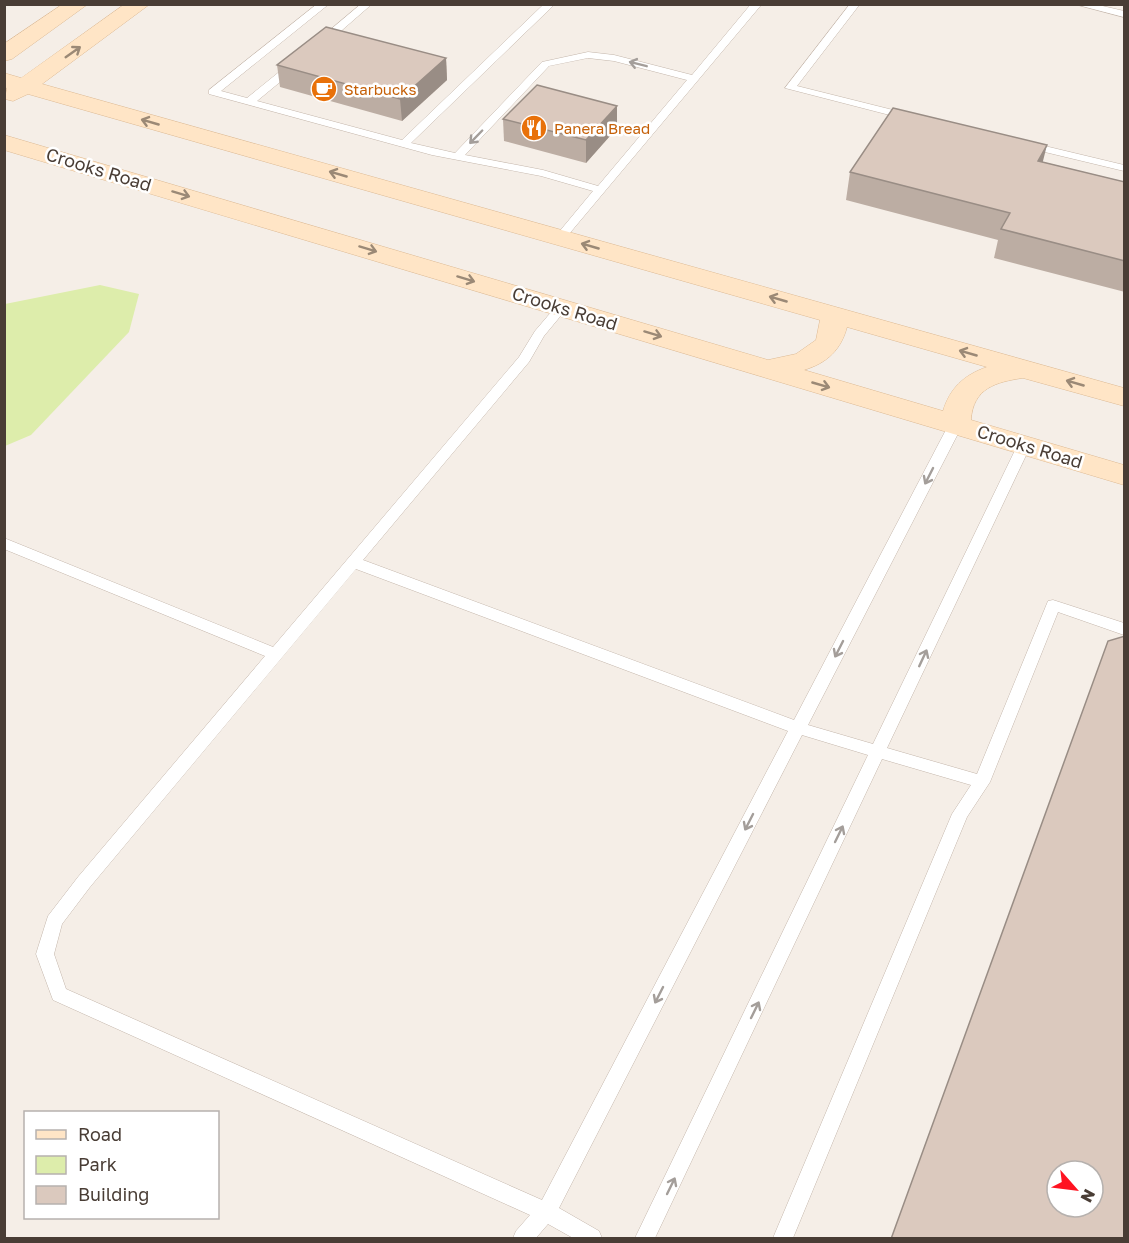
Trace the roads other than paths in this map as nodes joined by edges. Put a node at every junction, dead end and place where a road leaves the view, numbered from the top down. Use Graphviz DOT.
graph roads {
  1 [pos="78,4"];
  2 [pos="140,4"];
  3 [pos="324,4"];
  4 [pos="367,4"];
  5 [pos="550,4"];
  6 [pos="757,4"];
  7 [pos="855,4"];
  8 [pos="1079,4"];
  9 [pos="1125,14"];
  10 [pos="313,49"];
  11 [pos="4,54"];
  12 [pos="304,57"];
  13 [pos="694,79"];
  14 [pos="15,83"];
  15 [pos="4,101"];
  16 [pos="249,102"];
  17 [pos="923,120"];
  18 [pos="4,142"];
  19 [pos="1018,143"];
  20 [pos="404,144"];
  21 [pos="457,157"];
  22 [pos="1125,168"];
  23 [pos="601,190"];
  24 [pos="560,238"];
  25 [pos="562,307"];
  26 [pos="834,315"];
  27 [pos="765,368"];
  28 [pos="1025,369"];
  29 [pos="1125,397"];
  30 [pos="956,424"];
  31 [pos="1024,445"];
  32 [pos="1125,475"];
  33 [pos="4,543"];
  34 [pos="353,562"];
  35 [pos="1125,628"];
  36 [pos="275,654"];
  37 [pos="798,728"];
  38 [pos="879,750"];
  39 [pos="982,782"];
  40 [pos="546,1212"];
  41 [pos="524,1239"];
  42 [pos="592,1239"];
  43 [pos="645,1239"];
  44 [pos="783,1239"];
  1 -- 11 [label="main road"];
  14 -- 2 [label="main road, one-way"];
  3 -- 16 [label="lane"];
  4 -- 10 [label="lane"];
  5 -- 20 [label="lane"];
  6 -- 13 [label="lane"];
  7 -- 17 [label="lane"];
  8 -- 9 [label="lane"];
  12 -- 16 [label="lane"];
  13 -- 21 [label="lane, one-way"];
  13 -- 23 [label="lane"];
  14 -- 15 [label="main road"];
  24 -- 14 [label="main road, one-way"];
  16 -- 20 [label="lane"];
  18 -- 25 [label="main road, Crooks Road, one-way"];
  19 -- 22 [label="lane"];
  20 -- 21 [label="lane"];
  21 -- 23 [label="lane"];
  23 -- 24 [label="lane"];
  26 -- 24 [label="main road, one-way"];
  25 -- 27 [label="main road, Crooks Road, one-way"];
  25 -- 34 [label="lane"];
  26 -- 27 [label="main road"];
  28 -- 26 [label="main road, one-way"];
  27 -- 30 [label="main road, Crooks Road, one-way"];
  29 -- 28 [label="main road, one-way"];
  28 -- 30 [label="main road"];
  30 -- 31 [label="main road, Crooks Road"];
  30 -- 37 [label="lane, one-way"];
  31 -- 32 [label="main road, Crooks Road"];
  38 -- 31 [label="lane, one-way"];
  33 -- 36 [label="lane"];
  34 -- 36 [label="lane"];
  34 -- 37 [label="lane"];
  35 -- 39 [label="lane"];
  36 -- 40 [label="lane"];
  37 -- 38 [label="lane"];
  37 -- 40 [label="lane, one-way"];
  38 -- 39 [label="lane"];
  43 -- 38 [label="lane, one-way"];
  39 -- 44 [label="lane"];
  40 -- 41 [label="lane"];
  40 -- 42 [label="lane"];
}
